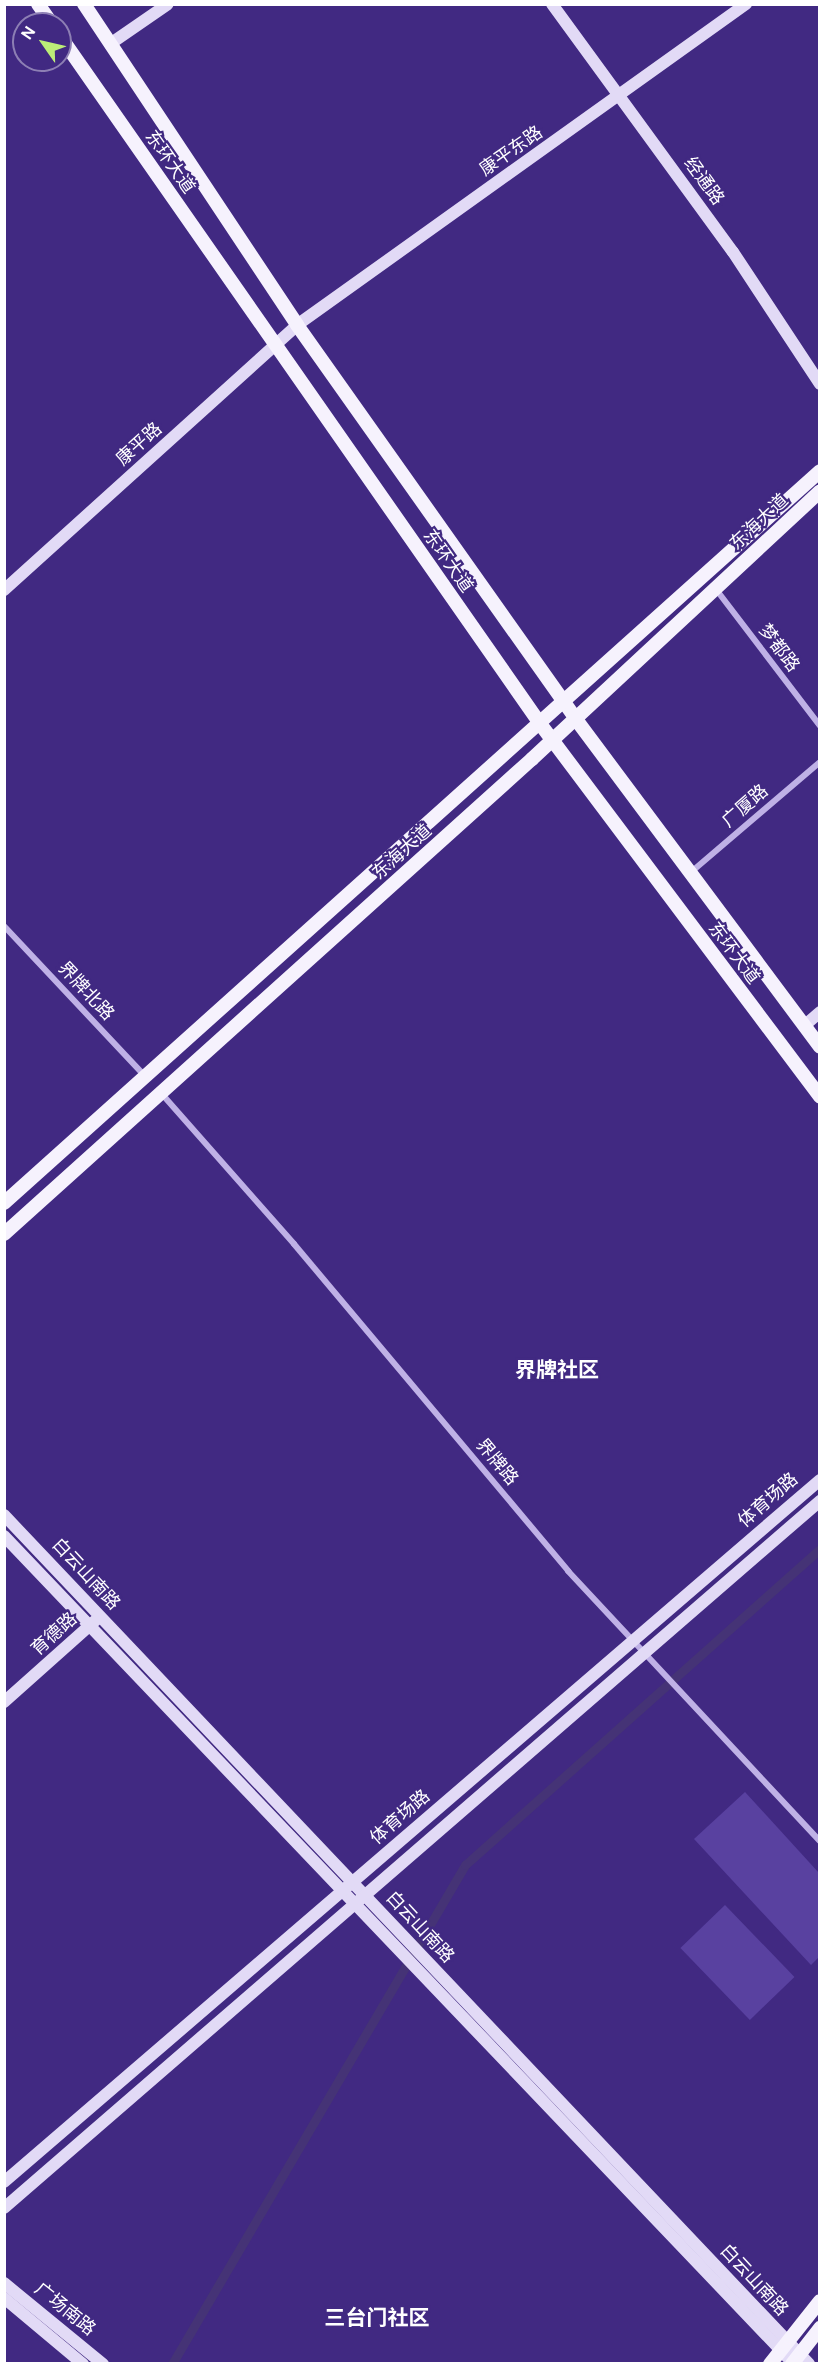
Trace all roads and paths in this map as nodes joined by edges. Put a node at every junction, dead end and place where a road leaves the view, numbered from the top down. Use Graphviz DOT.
graph roads {
  1 [pos="84,4"];
  2 [pos="168,4"];
  3 [pos="552,4"];
  4 [pos="746,4"];
  5 [pos="110,44"];
  6 [pos="72,53"];
  7 [pos="619,96"];
  8 [pos="297,325"];
  9 [pos="275,345"];
  10 [pos="819,384"];
  11 [pos="819,471"];
  12 [pos="819,490"];
  13 [pos="715,588"];
  14 [pos="4,590"];
  15 [pos="565,703"];
  16 [pos="575,718"];
  17 [pos="541,724"];
  18 [pos="819,726"];
  19 [pos="552,740"];
  20 [pos="819,762"];
  21 [pos="690,874"];
  22 [pos="4,926"];
  23 [pos="819,1012"];
  24 [pos="804,1026"];
  25 [pos="819,1047"];
  26 [pos="146,1076"];
  27 [pos="161,1093"];
  28 [pos="819,1097"];
  29 [pos="4,1203"];
  30 [pos="4,1234"];
  31 [pos="819,1480"];
  32 [pos="819,1501"];
  33 [pos="4,1515"];
  34 [pos="4,1536"];
  35 [pos="100,1616"];
  36 [pos="90,1626"];
  37 [pos="632,1641"];
  38 [pos="642,1652"];
  39 [pos="4,1702"];
  40 [pos="819,1841"];
  41 [pos="349,1886"];
  42 [pos="359,1898"];
  43 [pos="4,2182"];
  44 [pos="4,2208"];
  45 [pos="4,2283"];
  46 [pos="4,2298"];
  47 [pos="819,2301"];
  48 [pos="819,2328"];
  49 [pos="784,2345"];
  50 [pos="797,2361"];
  51 [pos="83,2364"];
  52 [pos="103,2364"];
  53 [pos="770,2364"];
  1 -- 5 [label="main road, 东环大道"];
  2 -- 5 [label="main road"];
  3 -- 7 [label="main road, 经通路"];
  4 -- 7 [label="main road, 康平东路"];
  5 -- 8 [label="main road, 东环大道"];
  6 -- 9 [label="main road, 东环大道"];
  7 -- 8 [label="main road, 康平东路"];
  7 -- 10 [label="main road, 经通路"];
  8 -- 9 [label="main road, 康平路"];
  8 -- 15 [label="main road, 东环大道"];
  9 -- 14 [label="main road, 康平路"];
  9 -- 17 [label="main road, 东环大道"];
  11 -- 15 [label="main road, 东海大道"];
  12 -- 13 [label="main road, 东海大道"];
  13 -- 16 [label="main road, 东海大道"];
  13 -- 18 [label="street, 梦都路"];
  15 -- 16 [label="main road, 东环大道"];
  15 -- 17 [label="main road, 东海大道"];
  16 -- 19 [label="main road, 东海大道"];
  16 -- 21 [label="main road, 东环大道"];
  17 -- 19 [label="main road, 东环大道"];
  17 -- 26 [label="main road, 东海大道"];
  19 -- 27 [label="main road, 东海大道"];
  19 -- 28 [label="main road, 东环大道"];
  20 -- 21 [label="street, 广厦路"];
  21 -- 24 [label="main road, 东环大道"];
  22 -- 26 [label="street, 界牌北路"];
  23 -- 24 [label="main road"];
  24 -- 25 [label="main road, 东环大道"];
  26 -- 29 [label="main road, 东海大道"];
  27 -- 30 [label="main road, 东海大道"];
  27 -- 37 [label="street, 界牌路"];
  31 -- 37 [label="main road, 体育场路"];
  32 -- 38 [label="main road, 体育场路"];
  33 -- 35 [label="main road, 白云山南路"];
  34 -- 36 [label="main road, 白云山南路"];
  35 -- 36 [label="main road, 育德路"];
  35 -- 41 [label="main road, 白云山南路"];
  36 -- 39 [label="main road, 育德路"];
  36 -- 41 [label="main road, 白云山南路"];
  37 -- 38 [label="street, 界牌路"];
  37 -- 41 [label="main road, 体育场路"];
  38 -- 40 [label="street, 界牌路"];
  38 -- 42 [label="main road, 体育场路"];
  41 -- 42 [label="main road, 白云山南路"];
  41 -- 43 [label="main road, 体育场路"];
  42 -- 44 [label="main road, 体育场路"];
  42 -- 49 [label="main road, 白云山南路"];
  45 -- 52 [label="main road, 广场南路"];
  46 -- 51 [label="main road, 广场南路"];
  47 -- 49 [label="main road"];
  48 -- 50 [label="main road"];
  49 -- 50 [label="main road, 白云山南路"];
  49 -- 53 [label="main road"];
}
